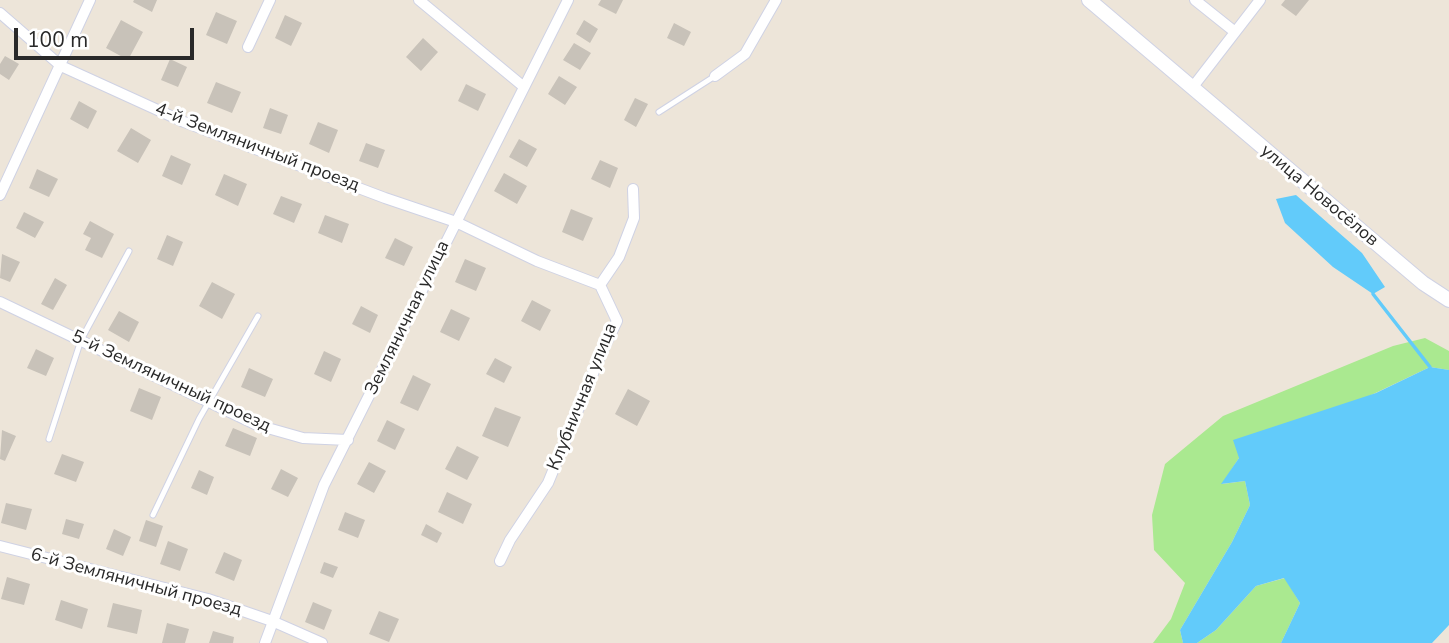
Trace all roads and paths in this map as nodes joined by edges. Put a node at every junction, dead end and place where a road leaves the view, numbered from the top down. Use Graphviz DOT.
graph roads {
  1 [pos="90,0"];
  2 [pos="270,0"];
  3 [pos="418,0"];
  4 [pos="568,0"];
  5 [pos="776,0"];
  6 [pos="1089,0"];
  7 [pos="1195,0"];
  8 [pos="1260,0"];
  9 [pos="0,13"];
  10 [pos="1235,32"];
  11 [pos="248,47"];
  12 [pos="61,66"];
  13 [pos="715,76"];
  14 [pos="524,87"];
  15 [pos="1192,88"];
  16 [pos="659,112"];
  17 [pos="633,189"];
  18 [pos="0,195"];
  19 [pos="456,222"];
  20 [pos="129,251"];
  21 [pos="600,285"];
  22 [pos="1449,300"];
  23 [pos="0,302"];
  24 [pos="258,316"];
  25 [pos="81,340"];
  26 [pos="210,402"];
  27 [pos="49,439"];
  28 [pos="348,440"];
  29 [pos="153,515"];
  30 [pos="0,546"];
  31 [pos="500,561"];
  32 [pos="272,621"];
  33 [pos="265,643"];
  34 [pos="322,643"];
  1 -- 12 [label="street"];
  2 -- 11 [label="street"];
  3 -- 14 [label="street"];
  4 -- 14 [label="street, Земляничная улица"];
  5 -- 13 [label="street"];
  6 -- 15 [label="street, улица Новосёлов"];
  7 -- 10 [label="street"];
  8 -- 10 [label="street"];
  9 -- 12 [label="street, 4-й Земляничный проезд"];
  10 -- 15 [label="street"];
  12 -- 18 [label="street"];
  12 -- 19 [label="street, 4-й Земляничный проезд"];
  13 -- 16 [label="lane"];
  14 -- 19 [label="street, Земляничная улица"];
  15 -- 22 [label="street, улица Новосёлов"];
  17 -- 21 [label="street"];
  19 -- 21 [label="street, 4-й Земляничный проезд"];
  19 -- 28 [label="street, Земляничная улица"];
  20 -- 25 [label="lane"];
  21 -- 31 [label="street, Клубничная улица"];
  23 -- 25 [label="street, 5-й Земляничный проезд"];
  24 -- 26 [label="lane"];
  25 -- 26 [label="street, 5-й Земляничный проезд"];
  25 -- 27 [label="lane"];
  26 -- 28 [label="street, 5-й Земляничный проезд"];
  26 -- 29 [label="lane"];
  28 -- 32 [label="street, Земляничная улица"];
  30 -- 32 [label="street, 6-й Земляничный проезд"];
  32 -- 33 [label="street, Земляничная улица"];
  32 -- 34 [label="street, 6-й Земляничный проезд"];
}
